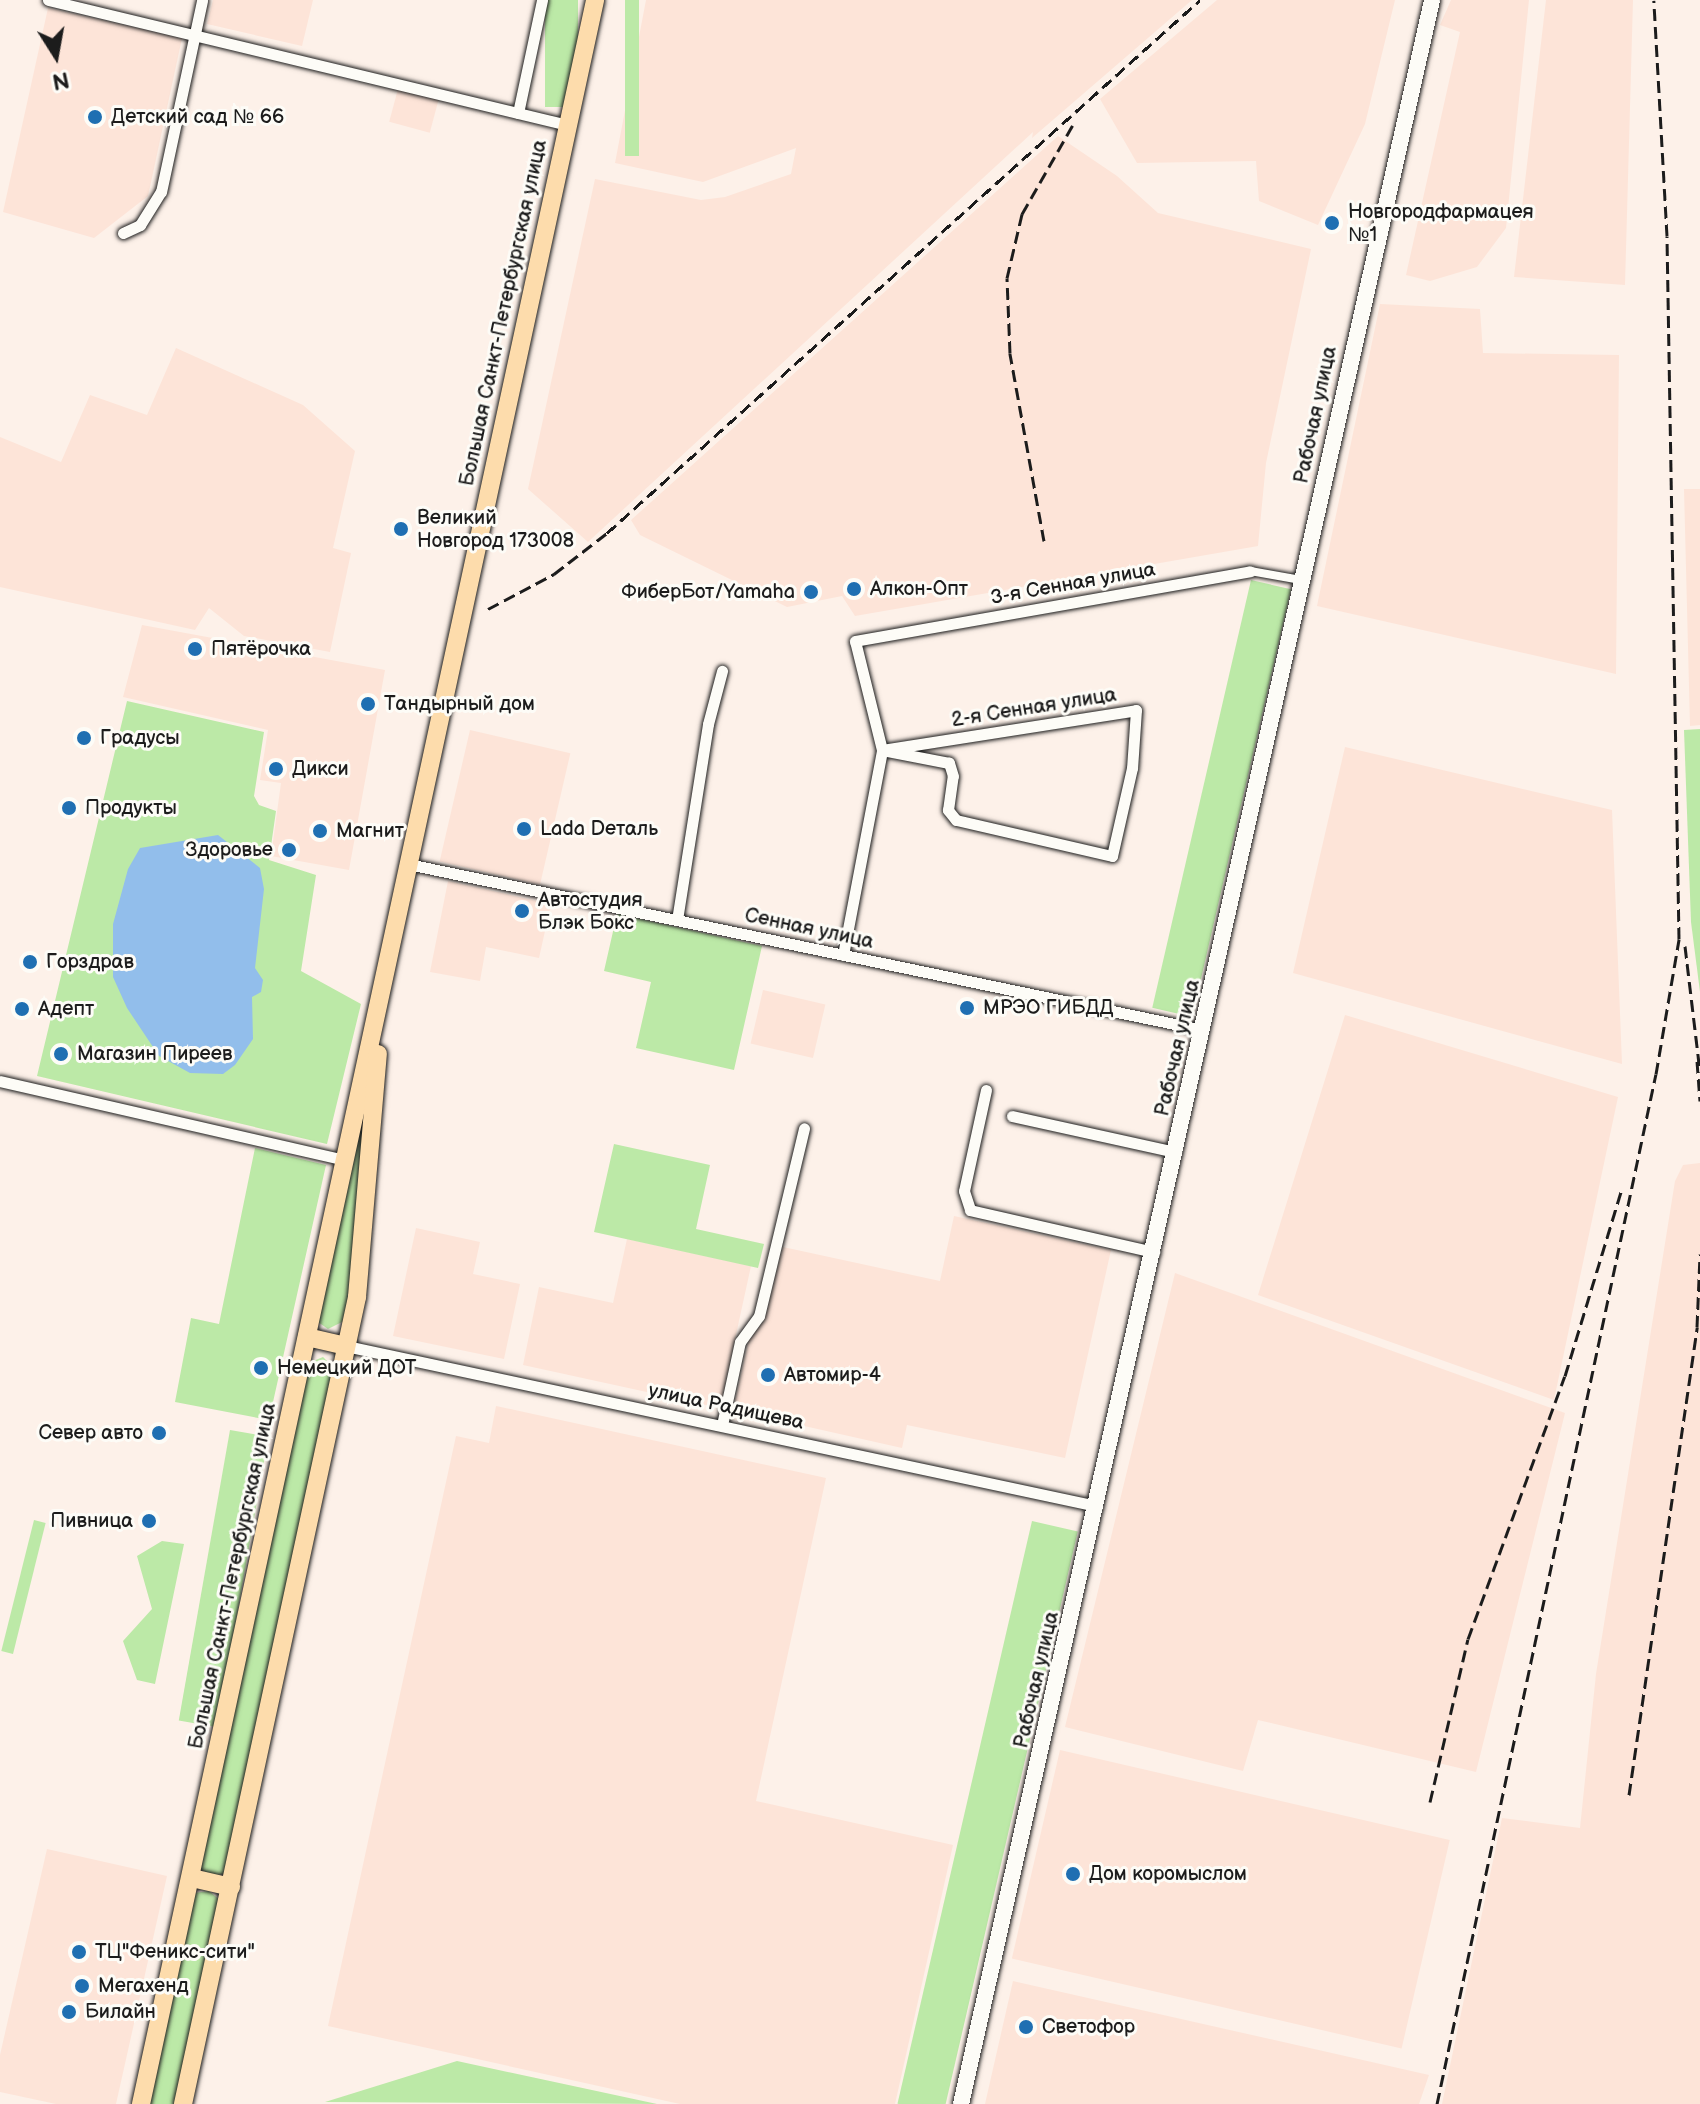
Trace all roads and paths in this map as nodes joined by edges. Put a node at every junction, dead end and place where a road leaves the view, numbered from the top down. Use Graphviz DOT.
graph roads {
  1 [pos="48,0"];
  2 [pos="202,0"];
  3 [pos="542,0"];
  4 [pos="595,0"];
  5 [pos="1432,0"];
  6 [pos="195,34"];
  7 [pos="518,113"];
  8 [pos="568,125"];
  9 [pos="123,233"];
  10 [pos="1250,571"];
  11 [pos="1301,580"];
  12 [pos="722,671"];
  13 [pos="882,750"];
  14 [pos="408,864"];
  15 [pos="677,920"];
  16 [pos="843,955"];
  17 [pos="380,1011"];
  18 [pos="1203,1030"];
  19 [pos="0,1081"];
  20 [pos="986,1090"];
  21 [pos="1012,1116"];
  22 [pos="804,1128"];
  23 [pos="1176,1152"];
  24 [pos="345,1160"];
  25 [pos="1154,1252"];
  26 [pos="307,1337"];
  27 [pos="346,1346"];
  28 [pos="722,1425"];
  29 [pos="1097,1506"];
  30 [pos="192,1878"];
  31 [pos="231,1887"];
  32 [pos="141,2104"];
  33 [pos="183,2104"];
  34 [pos="961,2104"];
  1 -- 6 [label="street"];
  2 -- 6 [label="street"];
  3 -- 7 [label="street"];
  4 -- 8 [label="main road, Большая Санкт-Петербургская улица"];
  5 -- 11 [label="main road, Рабочая улица"];
  6 -- 7 [label="street"];
  6 -- 9 [label="street"];
  7 -- 8 [label="street"];
  8 -- 14 [label="main road, Большая Санкт-Петербургская улица"];
  10 -- 11 [label="street"];
  10 -- 13 [label="street, 3-я Сенная улица"];
  11 -- 18 [label="main road, Рабочая улица"];
  12 -- 15 [label="street"];
  13 -- 13 [label="street, 2-я Сенная улица"];
  13 -- 16 [label="street"];
  14 -- 15 [label="street, Сенная улица"];
  14 -- 17 [label="main road, Большая Санкт-Петербургская улица"];
  15 -- 16 [label="street, Сенная улица"];
  16 -- 18 [label="street, Сенная улица"];
  17 -- 24 [label="main road, Большая Санкт-Петербургская улица"];
  17 -- 27 [label="main road, Большая Санкт-Петербургская улица"];
  18 -- 23 [label="main road, Рабочая улица"];
  19 -- 24 [label="street"];
  20 -- 25 [label="street"];
  21 -- 23 [label="street"];
  22 -- 28 [label="street"];
  23 -- 25 [label="main road, Рабочая улица"];
  24 -- 26 [label="main road, Большая Санкт-Петербургская улица"];
  25 -- 29 [label="main road, Рабочая улица"];
  26 -- 27 [label="main road"];
  26 -- 30 [label="main road, Большая Санкт-Петербургская улица"];
  27 -- 28 [label="street, улица Радищева"];
  27 -- 31 [label="main road, Большая Санкт-Петербургская улица"];
  28 -- 29 [label="street, улица Радищева"];
  29 -- 34 [label="main road, Рабочая улица"];
  30 -- 31 [label="main road"];
  30 -- 32 [label="main road, Большая Санкт-Петербургская улица"];
  31 -- 33 [label="main road, Большая Санкт-Петербургская улица"];
}
